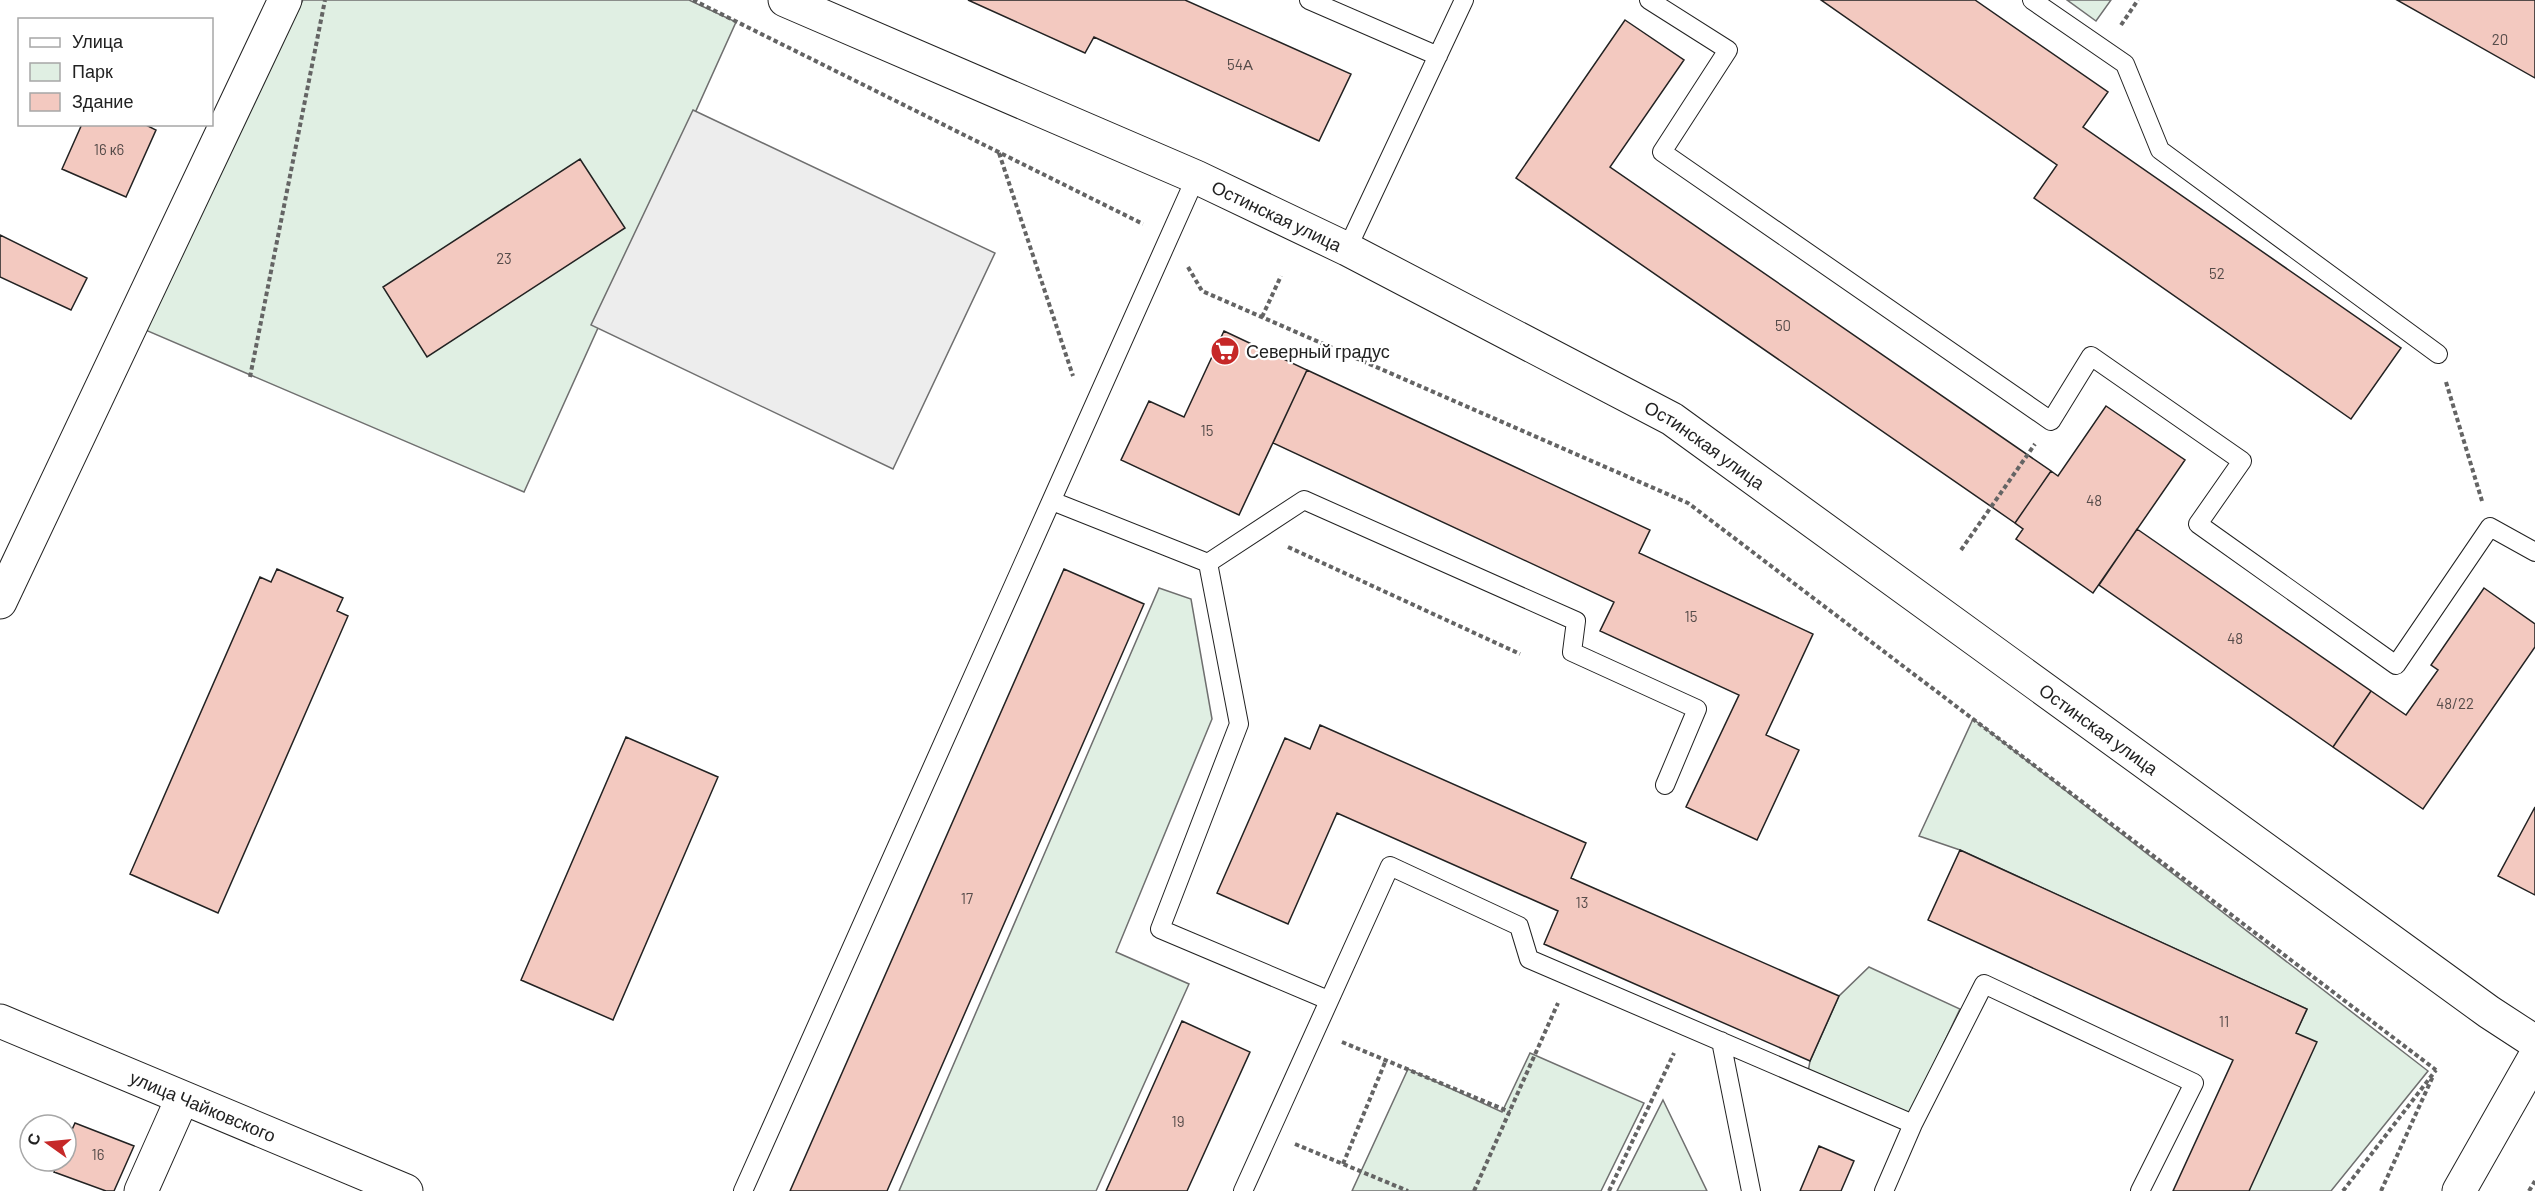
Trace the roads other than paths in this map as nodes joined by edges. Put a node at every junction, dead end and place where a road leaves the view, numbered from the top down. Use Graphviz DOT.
graph roads {
  1 [pos="285,0"];
  2 [pos="785,0"];
  3 [pos="1309,0"];
  4 [pos="1464,0"];
  5 [pos="1649,0"];
  6 [pos="2032,0"];
  7 [pos="817,7"];
  8 [pos="1438,56"];
  9 [pos="1196,177"];
  10 [pos="1347,249"];
  11 [pos="2438,354"];
  12 [pos="1052,501"];
  13 [pos="2535,552"];
  14 [pos="1208,563"];
  15 [pos="0,602"];
  16 [pos="1665,785"];
  17 [pos="1328,1000"];
  18 [pos="0,1021"];
  19 [pos="1721,1041"];
  20 [pos="2535,1042"];
  21 [pos="2535,1057"];
  22 [pos="182,1099"];
  23 [pos="1913,1124"];
  24 [pos="141,1191"];
  25 [pos="406,1191"];
  26 [pos="743,1191"];
  27 [pos="1243,1191"];
  28 [pos="1751,1191"];
  29 [pos="1884,1191"];
  30 [pos="2140,1191"];
  31 [pos="2459,1191"];
  1 -- 15 [label="street"];
  2 -- 7 [label="street, Остинская улица"];
  3 -- 8 [label="lane"];
  4 -- 8 [label="lane"];
  5 -- 13 [label="lane"];
  6 -- 11 [label="lane"];
  7 -- 9 [label="street, Остинская улица"];
  8 -- 10 [label="lane"];
  9 -- 10 [label="street, Остинская улица"];
  9 -- 12 [label="lane"];
  10 -- 20 [label="street, Остинская улица"];
  12 -- 14 [label="lane"];
  12 -- 26 [label="lane"];
  14 -- 16 [label="lane"];
  14 -- 17 [label="lane"];
  17 -- 19 [label="lane"];
  17 -- 27 [label="lane"];
  18 -- 22 [label="street, улица Чайковского"];
  19 -- 23 [label="lane"];
  19 -- 28 [label="lane"];
  21 -- 31 [label="street"];
  22 -- 24 [label="street"];
  22 -- 25 [label="street, улица Чайковского"];
  23 -- 29 [label="lane"];
  23 -- 30 [label="lane"];
}
